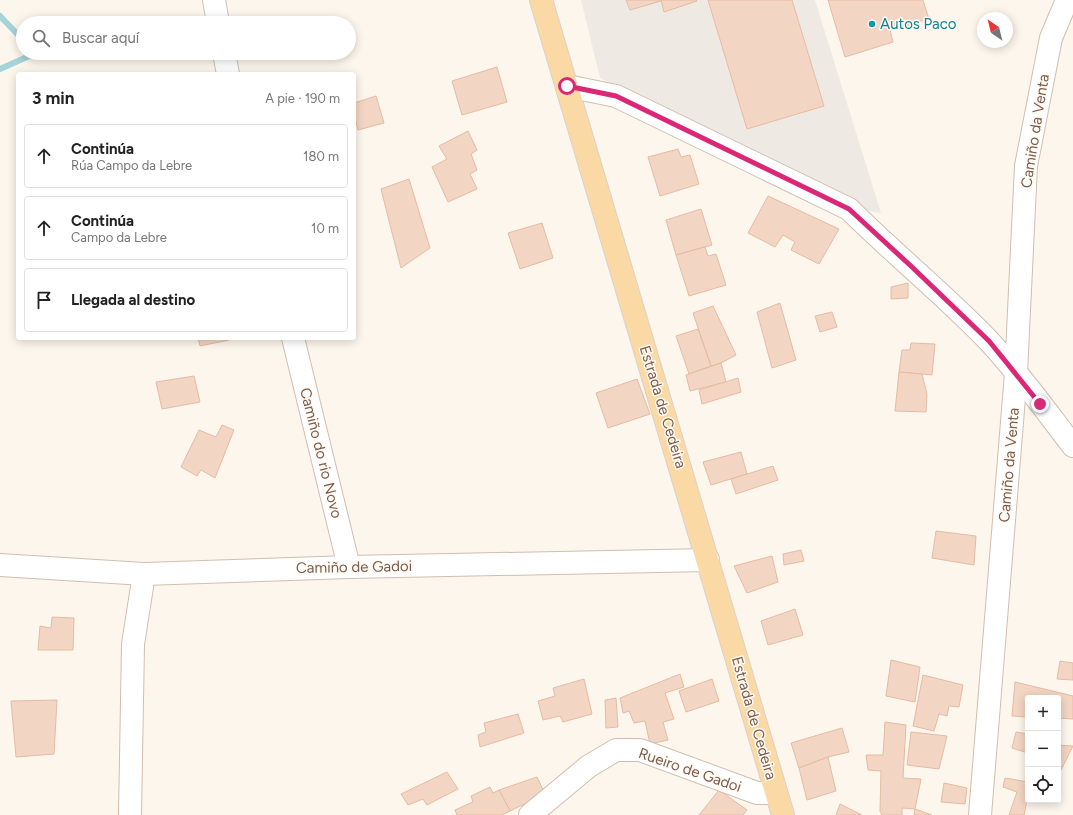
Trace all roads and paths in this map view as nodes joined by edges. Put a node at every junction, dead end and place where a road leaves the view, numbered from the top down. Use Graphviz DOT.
graph roads {
  1 [pos="214,0"];
  2 [pos="541,0"];
  3 [pos="1067,0"];
  4 [pos="217,16"];
  5 [pos="225,60"];
  6 [pos="228,72"];
  7 [pos="567,86"];
  8 [pos="293,340"];
  9 [pos="1016,373"];
  10 [pos="1073,446"];
  11 [pos="708,560"];
  12 [pos="0,565"];
  13 [pos="349,567"];
  14 [pos="144,574"];
  15 [pos="776,793"];
  16 [pos="130,815"];
  17 [pos="530,815"];
  18 [pos="782,815"];
  19 [pos="980,815"];
  1 -- 4 [label="street"];
  2 -- 7 [label="main road, Estrada de Cedeira"];
  3 -- 9 [label="street, Camiño da Venta"];
  5 -- 6 [label="street"];
  7 -- 9 [label="street"];
  7 -- 11 [label="main road, Estrada de Cedeira"];
  8 -- 13 [label="street, Camiño do rio Novo"];
  9 -- 10 [label="street"];
  9 -- 19 [label="street, Camiño da Venta"];
  11 -- 13 [label="street, Camiño de Gadoi"];
  11 -- 15 [label="main road, Estrada de Cedeira"];
  12 -- 14 [label="street, Camiño de Gadoi"];
  13 -- 14 [label="street, Camiño de Gadoi"];
  14 -- 16 [label="street"];
  15 -- 17 [label="street, Rueiro de Gadoi"];
  15 -- 18 [label="main road, Estrada de Cedeira"];
}
